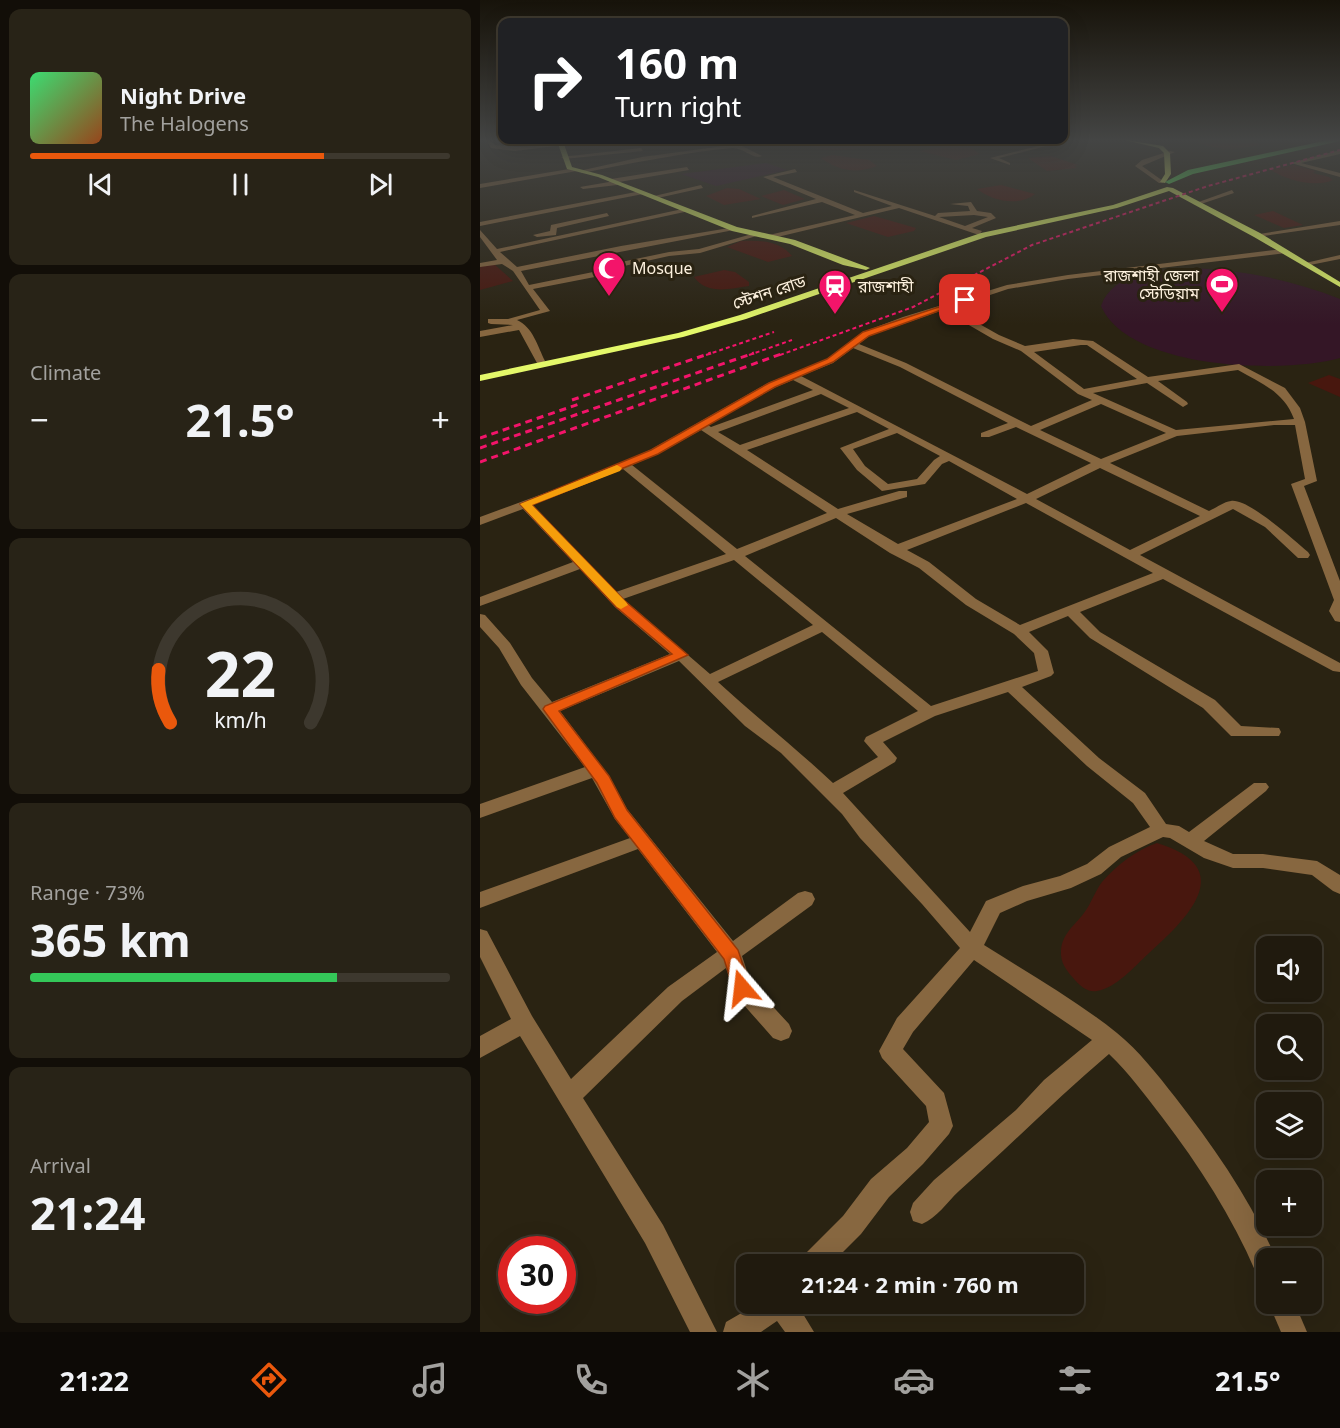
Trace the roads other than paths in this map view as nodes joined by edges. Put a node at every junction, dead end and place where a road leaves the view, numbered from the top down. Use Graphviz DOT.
graph roads {
  1 [pos="552,201"];
  2 [pos="598,201"];
  3 [pos="665,201"];
  4 [pos="815,201"];
  5 [pos="823,201"];
  6 [pos="885,201"];
  7 [pos="1118,201"];
  8 [pos="1129,201"];
  9 [pos="1192,201"];
  10 [pos="1195,201"];
  11 [pos="1214,201"];
  12 [pos="1226,203"];
  13 [pos="953,204"];
  14 [pos="899,206"];
  15 [pos="1204,206"];
  16 [pos="687,210"];
  17 [pos="534,213"];
  18 [pos="975,213"];
  19 [pos="607,215"];
  20 [pos="862,215"];
  21 [pos="929,215"];
  22 [pos="754,216"];
  23 [pos="1340,223"];
  24 [pos="480,224"];
  25 [pos="1328,224"];
  26 [pos="966,228"];
  27 [pos="735,229"];
  28 [pos="1340,230"];
  29 [pos="480,232"];
  30 [pos="979,233"];
  31 [pos="759,234"];
  32 [pos="1257,235"];
  33 [pos="772,237"];
  34 [pos="489,243"];
  35 [pos="496,251"];
  36 [pos="1283,251"];
  37 [pos="1340,257"];
  38 [pos="504,261"];
  39 [pos="543,264"];
  40 [pos="1305,264"];
  41 [pos="480,265"];
  42 [pos="866,268"];
  43 [pos="516,270"];
  44 [pos="563,281"];
  45 [pos="1340,285"];
  46 [pos="527,288"];
  47 [pos="944,307"];
  48 [pos="512,320"];
  49 [pos="490,321"];
  50 [pos="522,327"];
  51 [pos="480,334"];
  52 [pos="851,344"];
  53 [pos="1023,349"];
  54 [pos="540,361"];
  55 [pos="480,373"];
  56 [pos="793,376"];
  57 [pos="480,378"];
  58 [pos="1149,380"];
  59 [pos="820,391"];
  60 [pos="1082,392"];
  61 [pos="1101,400"];
  62 [pos="1182,404"];
  63 [pos="857,409"];
  64 [pos="1017,423"];
  65 [pos="1300,423"];
  66 [pos="706,428"];
  67 [pos="898,429"];
  68 [pos="1031,430"];
  69 [pos="1175,433"];
  70 [pos="986,435"];
  71 [pos="740,448"];
  72 [pos="948,457"];
  73 [pos="1101,463"];
  74 [pos="624,465"];
  75 [pos="903,494"];
  76 [pos="1024,500"];
  77 [pos="525,504"];
  78 [pos="837,513"];
  79 [pos="1210,516"];
  80 [pos="480,521"];
  81 [pos="896,549"];
  82 [pos="735,555"];
  83 [pos="1130,555"];
  84 [pos="1303,555"];
  85 [pos="581,564"];
  86 [pos="1333,564"];
  87 [pos="1165,573"];
  88 [pos="614,597"];
  89 [pos="1340,600"];
  90 [pos="480,602"];
  91 [pos="1070,610"];
  92 [pos="480,618"];
  93 [pos="1340,618"];
  94 [pos="823,626"];
  95 [pos="1019,631"];
  96 [pos="681,655"];
  97 [pos="1338,668"];
  98 [pos="708,681"];
  99 [pos="1011,686"];
  100 [pos="550,709"];
  101 [pos="929,712"];
  102 [pos="1273,732"];
  103 [pos="596,770"];
  104 [pos="1260,787"];
  105 [pos="830,793"];
  106 [pos="480,811"];
  107 [pos="1161,830"];
  108 [pos="1192,840"];
  109 [pos="641,841"];
  110 [pos="1340,886"];
  111 [pos="805,899"];
  112 [pos="480,900"];
  113 [pos="480,938"];
  114 [pos="972,948"];
  115 [pos="732,955"];
  116 [pos="524,1023"];
  117 [pos="781,1031"];
  118 [pos="1109,1040"];
  119 [pos="480,1048"];
  120 [pos="570,1095"];
  121 [pos="922,1212"];
  122 [pos="1258,1248"];
  123 [pos="823,1254"];
  124 [pos="765,1314"];
  125 [pos="788,1314"];
  126 [pos="1286,1314"];
  127 [pos="704,1332"];
  128 [pos="736,1332"];
  129 [pos="801,1332"];
  130 [pos="1294,1332"];
  1 -- 17 [label="street"];
  2 -- 17 [label="street"];
  3 -- 16 [label="main road"];
  4 -- 22 [label="street"];
  5 -- 20 [label="street"];
  6 -- 14 [label="street"];
  7 -- 30 [label="main road, স্টেশন রোড"];
  8 -- 57 [label="main road, স্টেশন রোড"];
  9 -- 15 [label="main road"];
  10 -- 15 [label="main road"];
  11 -- 15 [label="street"];
  12 -- 15 [label="street"];
  13 -- 18 [label="street"];
  14 -- 20 [label="street"];
  14 -- 21 [label="street"];
  15 -- 32 [label="main road"];
  16 -- 27 [label="main road"];
  16 -- 35 [label="street"];
  17 -- 24 [label="street"];
  18 -- 21 [label="street"];
  18 -- 26 [label="street"];
  19 -- 34 [label="street"];
  20 -- 33 [label="street"];
  21 -- 26 [label="street"];
  23 -- 25 [label="street"];
  25 -- 28 [label="street"];
  25 -- 32 [label="street"];
  26 -- 30 [label="street"];
  27 -- 31 [label="main road"];
  27 -- 39 [label="street"];
  29 -- 34 [label="street"];
  30 -- 42 [label="main road, স্টেশন রোড"];
  31 -- 33 [label="main road"];
  31 -- 44 [label="street"];
  32 -- 36 [label="main road"];
  33 -- 42 [label="main road"];
  34 -- 35 [label="street"];
  35 -- 38 [label="street"];
  36 -- 40 [label="main road"];
  36 -- 47 [label="street"];
  37 -- 40 [label="street"];
  38 -- 41 [label="street"];
  38 -- 43 [label="street"];
  39 -- 43 [label="street"];
  39 -- 44 [label="street"];
  40 -- 45 [label="main road"];
  42 -- 54 [label="main road, স্টেশন রোড"];
  43 -- 46 [label="street"];
  44 -- 46 [label="street"];
  46 -- 48 [label="street"];
  47 -- 52 [label="street"];
  47 -- 53 [label="street"];
  48 -- 49 [label="street"];
  48 -- 50 [label="street"];
  50 -- 51 [label="street"];
  50 -- 54 [label="street"];
  52 -- 56 [label="street"];
  52 -- 64 [label="street"];
  53 -- 58 [label="street"];
  53 -- 60 [label="street"];
  54 -- 55 [label="main road, স্টেশন রোড"];
  56 -- 59 [label="street"];
  56 -- 66 [label="street"];
  58 -- 60 [label="street"];
  58 -- 62 [label="street"];
  58 -- 65 [label="street"];
  59 -- 63 [label="street"];
  59 -- 66 [label="street"];
  60 -- 61 [label="street"];
  61 -- 68 [label="street"];
  61 -- 69 [label="street"];
  63 -- 67 [label="street"];
  63 -- 71 [label="street"];
  64 -- 68 [label="street"];
  64 -- 70 [label="street"];
  65 -- 69 [label="street"];
  65 -- 86 [label="street"];
  66 -- 71 [label="street"];
  66 -- 74 [label="street"];
  67 -- 72 [label="street"];
  67 -- 72 [label="street"];
  68 -- 73 [label="street"];
  69 -- 73 [label="street"];
  71 -- 78 [label="street"];
  72 -- 76 [label="street"];
  73 -- 76 [label="street"];
  73 -- 79 [label="street"];
  74 -- 77 [label="street"];
  74 -- 82 [label="street"];
  75 -- 78 [label="street"];
  76 -- 81 [label="street"];
  76 -- 83 [label="street"];
  77 -- 80 [label="street"];
  77 -- 85 [label="street"];
  78 -- 81 [label="street"];
  78 -- 82 [label="street"];
  79 -- 83 [label="street"];
  79 -- 84 [label="street"];
  81 -- 95 [label="street"];
  82 -- 88 [label="street"];
  82 -- 94 [label="street"];
  83 -- 87 [label="street"];
  85 -- 88 [label="street"];
  85 -- 90 [label="street"];
  86 -- 89 [label="street"];
  87 -- 91 [label="street"];
  87 -- 97 [label="street"];
  88 -- 96 [label="street"];
  89 -- 93 [label="street"];
  91 -- 95 [label="street"];
  91 -- 102 [label="street"];
  92 -- 100 [label="street"];
  94 -- 98 [label="street"];
  94 -- 101 [label="street"];
  95 -- 99 [label="street"];
  96 -- 98 [label="street"];
  96 -- 100 [label="street"];
  98 -- 105 [label="street"];
  99 -- 101 [label="street"];
  99 -- 107 [label="street"];
  100 -- 103 [label="street"];
  101 -- 105 [label="street"];
  103 -- 106 [label="street"];
  103 -- 109 [label="street"];
  104 -- 108 [label="street"];
  105 -- 114 [label="street"];
  107 -- 108 [label="street"];
  107 -- 114 [label="street"];
  108 -- 110 [label="street"];
  109 -- 112 [label="street"];
  109 -- 115 [label="street"];
  111 -- 115 [label="street"];
  113 -- 116 [label="street"];
  114 -- 118 [label="street"];
  114 -- 123 [label="street"];
  115 -- 117 [label="street"];
  115 -- 120 [label="street"];
  116 -- 119 [label="street"];
  116 -- 120 [label="street"];
  118 -- 121 [label="street"];
  118 -- 122 [label="street"];
  120 -- 127 [label="street"];
  124 -- 128 [label="street"];
  125 -- 129 [label="street"];
  126 -- 130 [label="street"];
}
